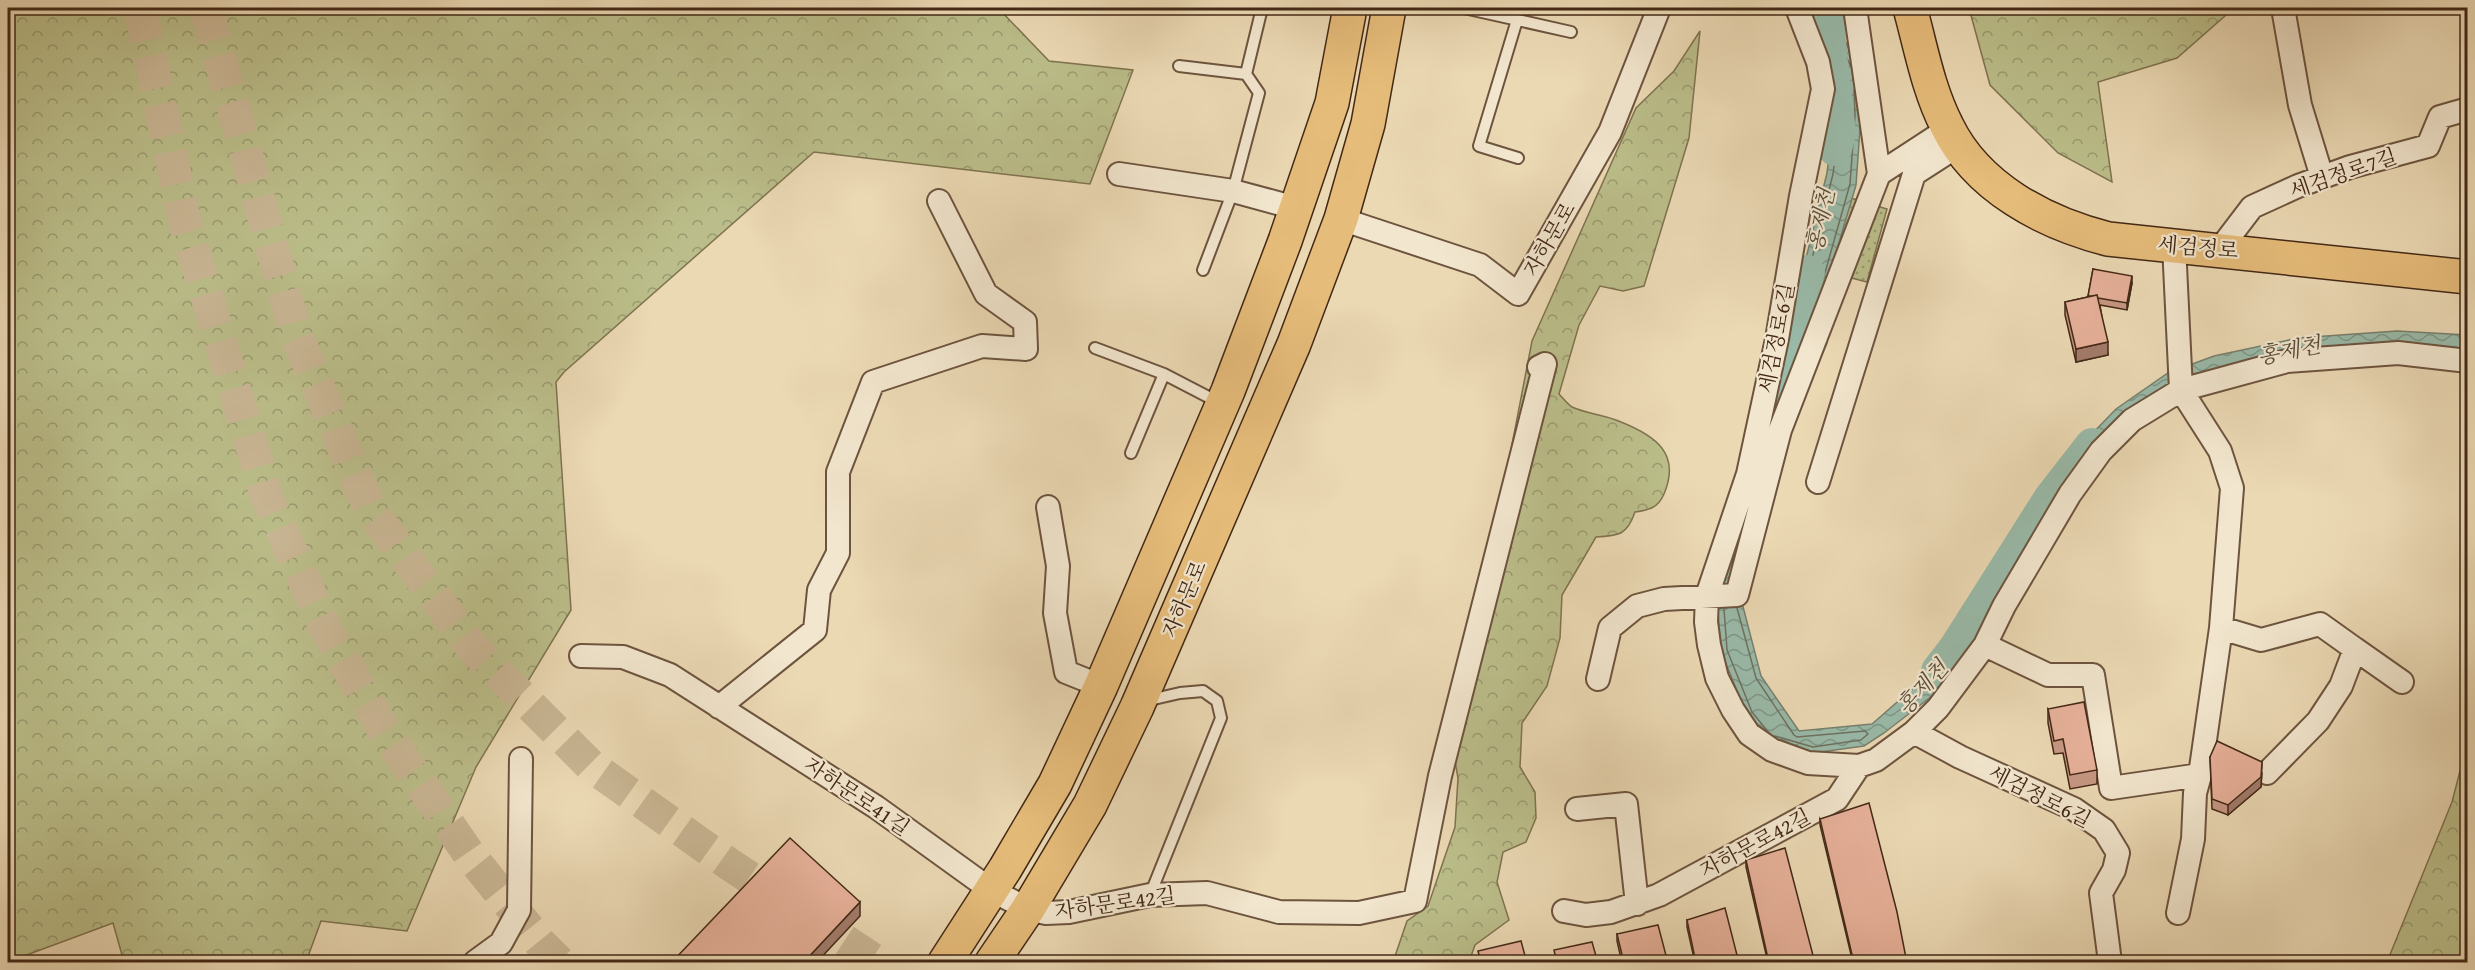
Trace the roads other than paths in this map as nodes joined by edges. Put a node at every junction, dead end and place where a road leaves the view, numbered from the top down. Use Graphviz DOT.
graph roads {
  1 [pos="1262,8"];
  2 [pos="1350,8"];
  3 [pos="1389,8"];
  4 [pos="1464,8"];
  5 [pos="1659,8"];
  6 [pos="1797,8"];
  7 [pos="1856,8"];
  8 [pos="1910,8"];
  9 [pos="2283,8"];
  10 [pos="1517,20"];
  11 [pos="1571,32"];
  12 [pos="1179,66"];
  13 [pos="1246,74"];
  14 [pos="2468,109"];
  15 [pos="1953,137"];
  16 [pos="1518,158"];
  17 [pos="1119,174"];
  18 [pos="1879,174"];
  19 [pos="2322,177"];
  20 [pos="1233,191"];
  21 [pos="939,201"];
  22 [pos="1296,208"];
  23 [pos="1341,219"];
  24 [pos="2174,245"];
  25 [pos="2220,249"];
  26 [pos="1203,270"];
  27 [pos="2468,277"];
  28 [pos="1095,348"];
  29 [pos="2468,361"];
  30 [pos="1539,367"];
  31 [pos="1164,374"];
  32 [pos="2181,390"];
  33 [pos="1222,404"];
  34 [pos="1131,453"];
  35 [pos="1818,482"];
  36 [pos="1048,507"];
  37 [pos="1707,596"];
  38 [pos="2221,628"];
  39 [pos="1985,645"];
  40 [pos="2355,649"];
  41 [pos="581,656"];
  42 [pos="1598,679"];
  43 [pos="2402,682"];
  44 [pos="1101,686"];
  45 [pos="1139,703"];
  46 [pos="719,707"];
  47 [pos="1914,732"];
  48 [pos="521,759"];
  49 [pos="1858,766"];
  50 [pos="2267,773"];
  51 [pos="2200,775"];
  52 [pos="1577,809"];
  53 [pos="991,890"];
  54 [pos="1150,895"];
  55 [pos="1637,904"];
  56 [pos="1028,909"];
  57 [pos="1564,910"];
  58 [pos="2178,913"];
  59 [pos="475,963"];
  60 [pos="945,963"];
  61 [pos="992,963"];
  62 [pos="2110,963"];
  1 -- 13 [label="lane"];
  2 -- 22 [label="main road, 자하문로"];
  3 -- 23 [label="main road, 자하문로"];
  4 -- 10 [label="lane"];
  5 -- 23 [label="street, 자하문로"];
  6 -- 37 [label="street, 세검정로6길"];
  7 -- 18 [label="street"];
  8 -- 15 [label="main road, 세검정로"];
  9 -- 19 [label="street"];
  10 -- 11 [label="lane"];
  10 -- 16 [label="lane"];
  12 -- 13 [label="lane"];
  13 -- 20 [label="lane"];
  14 -- 19 [label="street, 세검정로7길"];
  15 -- 18 [label="street"];
  15 -- 24 [label="main road, 세검정로"];
  15 -- 35 [label="street"];
  17 -- 20 [label="street"];
  18 -- 37 [label="street"];
  19 -- 25 [label="street, 세검정로7길"];
  20 -- 22 [label="street"];
  20 -- 26 [label="lane"];
  21 -- 46 [label="street"];
  22 -- 33 [label="main road, 자하문로"];
  23 -- 45 [label="main road, 자하문로"];
  24 -- 25 [label="main road, 세검정로"];
  24 -- 32 [label="street"];
  25 -- 27 [label="main road, 세검정로"];
  28 -- 31 [label="lane"];
  29 -- 32 [label="street, 세검정로6길"];
  30 -- 54 [label="street, 자하문로42길"];
  31 -- 33 [label="lane"];
  31 -- 34 [label="lane"];
  32 -- 38 [label="street"];
  32 -- 39 [label="street, 세검정로6길"];
  33 -- 44 [label="main road, 자하문로"];
  36 -- 44 [label="street"];
  37 -- 42 [label="street"];
  37 -- 49 [label="street, 세검정로6길"];
  38 -- 40 [label="street"];
  38 -- 51 [label="street"];
  39 -- 47 [label="street, 세검정로6길"];
  39 -- 51 [label="street"];
  40 -- 43 [label="street"];
  40 -- 50 [label="street"];
  41 -- 46 [label="street, 자하문로41길"];
  44 -- 53 [label="main road, 자하문로"];
  45 -- 54 [label="lane"];
  45 -- 56 [label="main road, 자하문로"];
  46 -- 53 [label="street, 자하문로41길"];
  47 -- 49 [label="street, 세검정로6길"];
  47 -- 62 [label="street, 세검정로6길"];
  48 -- 59 [label="street"];
  49 -- 55 [label="street, 자하문로42길"];
  51 -- 58 [label="street"];
  52 -- 55 [label="street"];
  53 -- 56 [label="street, 자하문로41길"];
  53 -- 60 [label="main road, 자하문로"];
  54 -- 56 [label="street, 자하문로42길"];
  55 -- 57 [label="street, 자하문로42길"];
  56 -- 61 [label="main road, 자하문로"];
}
